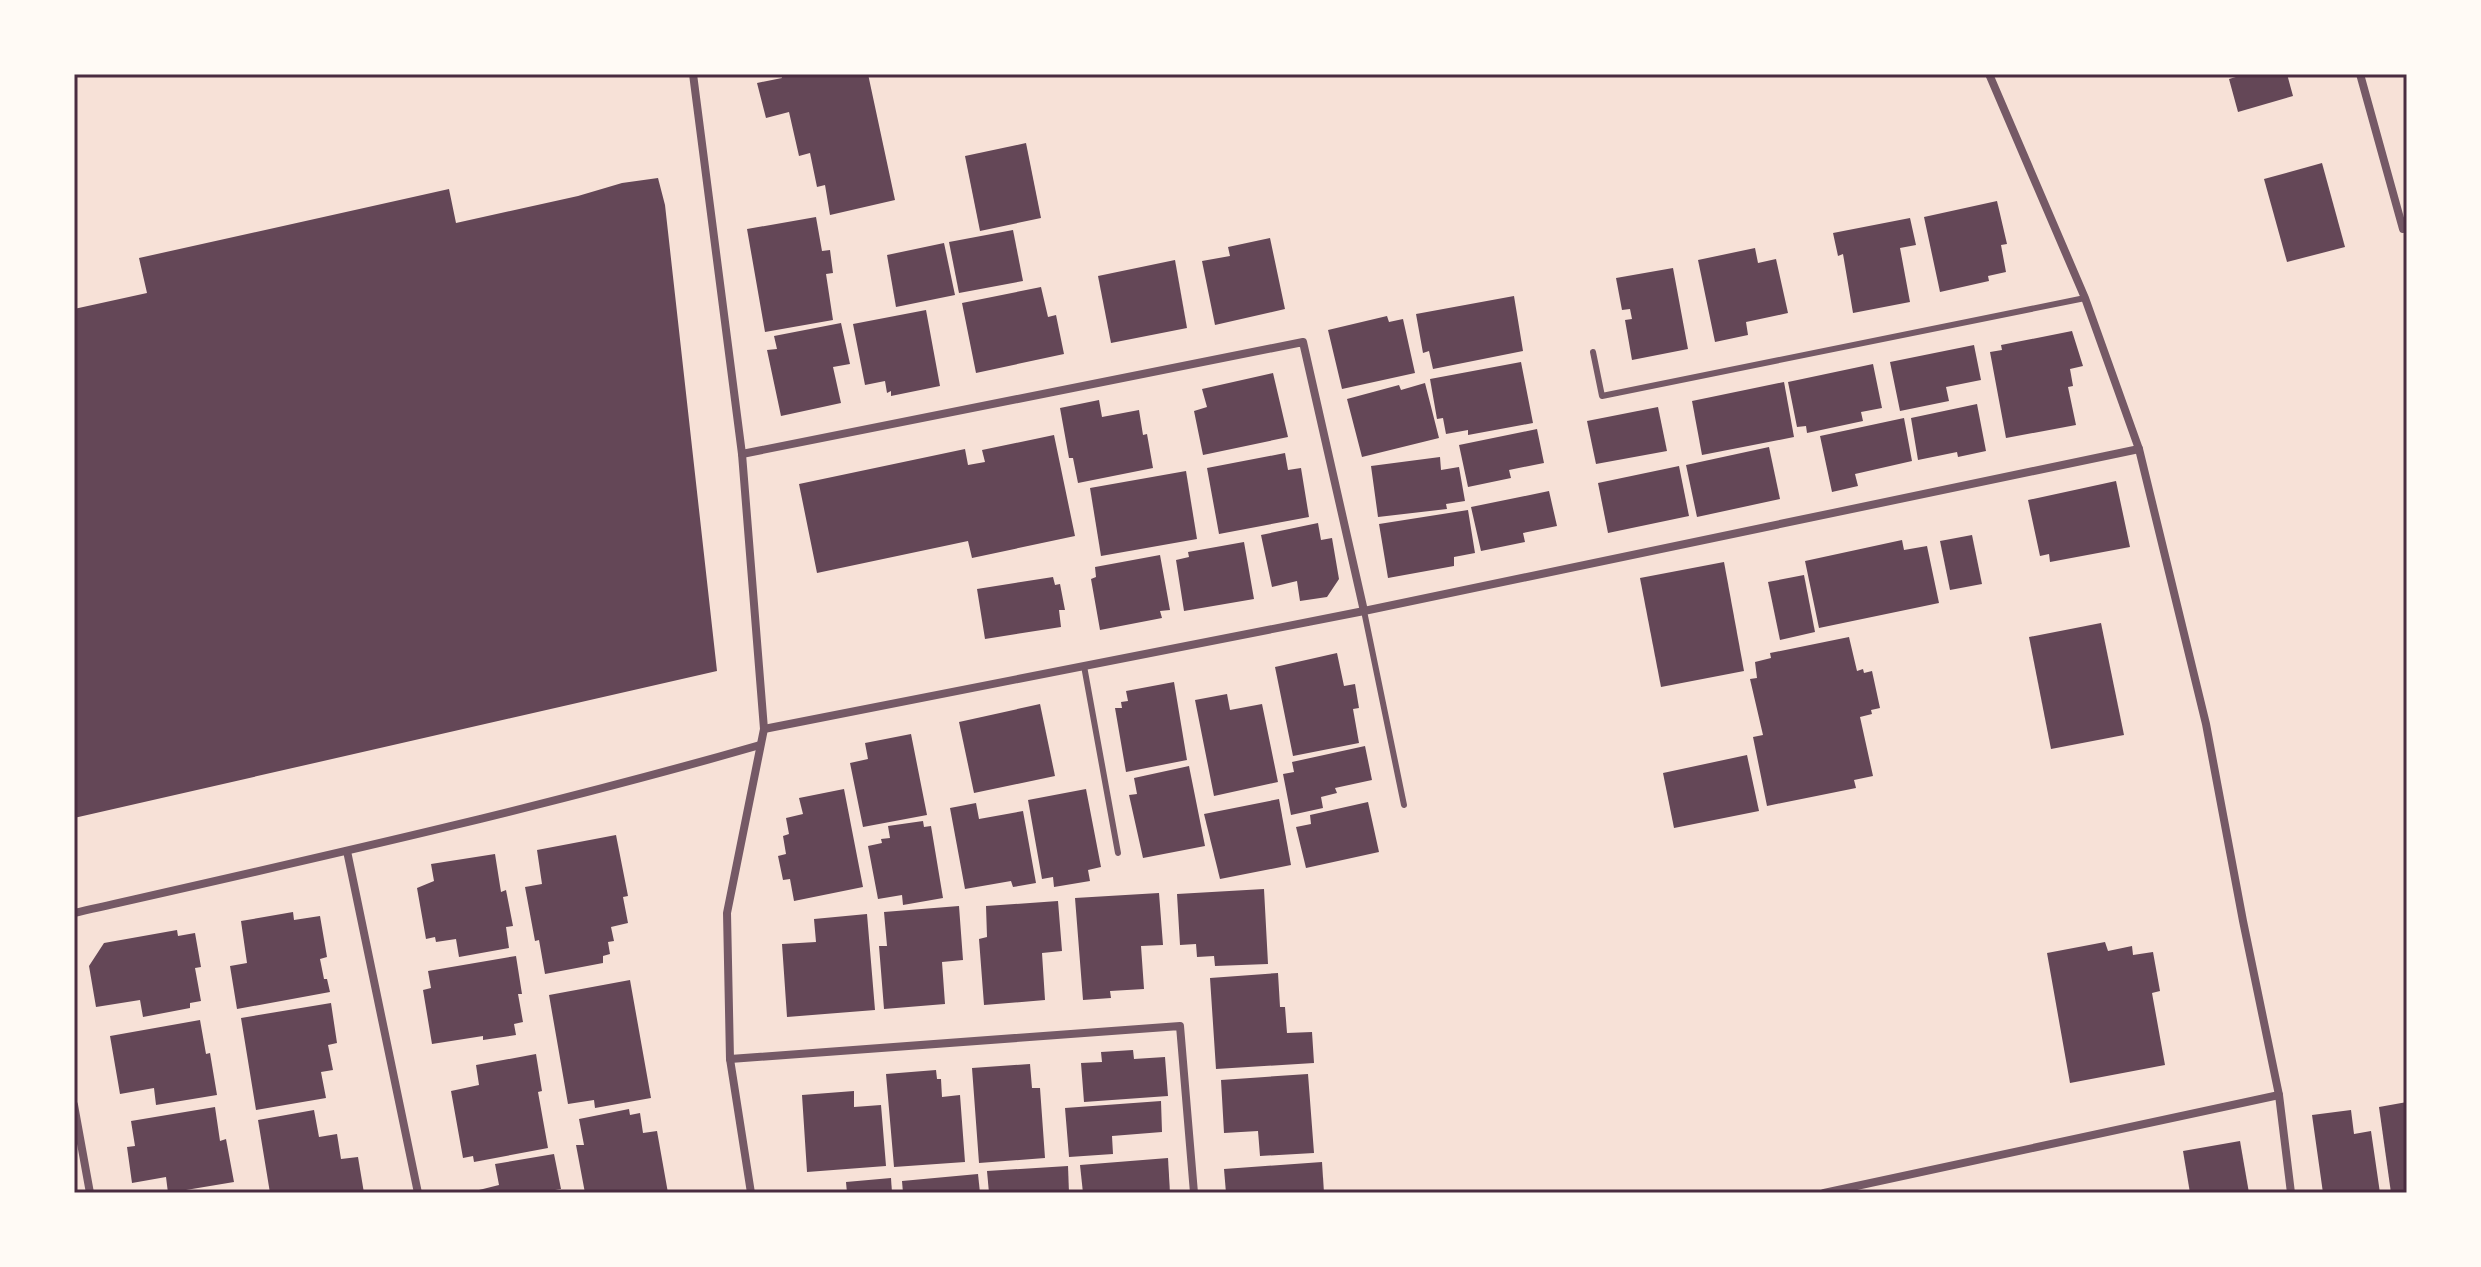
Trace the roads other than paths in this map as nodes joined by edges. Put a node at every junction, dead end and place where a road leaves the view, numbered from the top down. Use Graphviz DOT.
graph roads {
  1 [pos="693,74"];
  2 [pos="1989,74"];
  3 [pos="2360,74"];
  4 [pos="2403,229"];
  5 [pos="2085,298"];
  6 [pos="1593,352"];
  7 [pos="2139,449"];
  8 [pos="742,454"];
  9 [pos="1364,611"];
  10 [pos="1084,666"];
  11 [pos="764,729"];
  12 [pos="760,745"];
  13 [pos="1404,805"];
  14 [pos="347,851"];
  15 [pos="1118,853"];
  16 [pos="74,913"];
  17 [pos="730,1059"];
  18 [pos="2279,1095"];
  19 [pos="74,1105"];
  20 [pos="90,1193"];
  21 [pos="418,1193"];
  22 [pos="751,1193"];
  23 [pos="1194,1193"];
  24 [pos="1824,1193"];
  25 [pos="2291,1193"];
  1 -- 8 [label="street"];
  2 -- 5 [label="street"];
  3 -- 4 [label="street"];
  5 -- 6 [label="lane"];
  5 -- 7 [label="street"];
  7 -- 9 [label="street"];
  7 -- 18 [label="street"];
  8 -- 9 [label="street"];
  8 -- 11 [label="street"];
  9 -- 10 [label="street"];
  9 -- 13 [label="lane"];
  10 -- 11 [label="street"];
  10 -- 15 [label="lane"];
  11 -- 12 [label="street"];
  12 -- 14 [label="street"];
  12 -- 17 [label="street"];
  14 -- 16 [label="street"];
  14 -- 21 [label="street"];
  17 -- 22 [label="street"];
  17 -- 23 [label="street"];
  18 -- 24 [label="street"];
  18 -- 25 [label="street"];
  19 -- 20 [label="street"];
}
